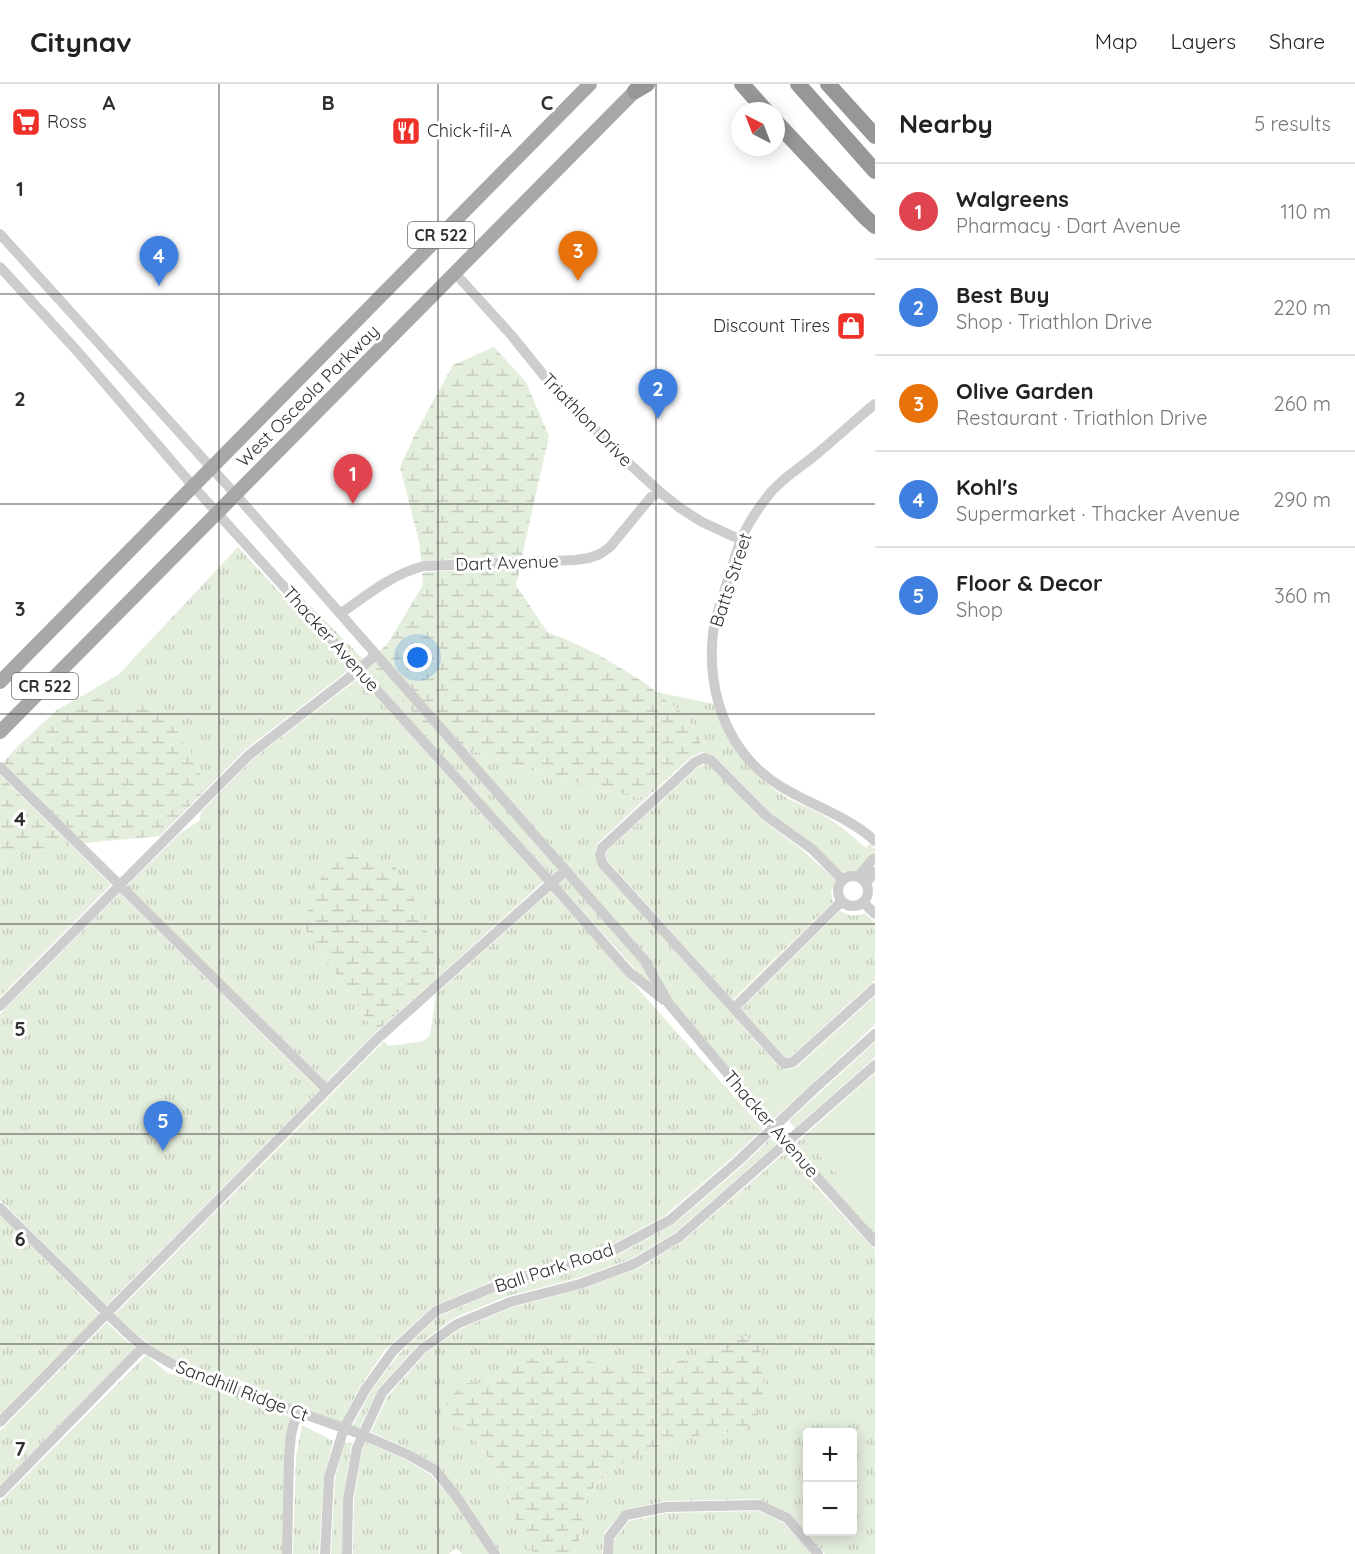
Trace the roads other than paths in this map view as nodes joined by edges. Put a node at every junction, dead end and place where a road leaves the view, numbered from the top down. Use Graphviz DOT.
graph roads {
  1 [pos="590,84"];
  2 [pos="798,84"];
  3 [pos="828,84"];
  4 [pos="742,85"];
  5 [pos="641,86"];
  6 [pos="758,102"];
  7 [pos="785,132"];
  8 [pos="875,136"];
  9 [pos="875,171"];
  10 [pos="875,226"];
  11 [pos="3,242"];
  12 [pos="0,267"];
  13 [pos="455,273"];
  14 [pos="875,404"];
  15 [pos="210,468"];
  16 [pos="193,486"];
  17 [pos="660,492"];
  18 [pos="236,495"];
  19 [pos="217,513"];
  20 [pos="741,540"];
  21 [pos="340,614"];
  22 [pos="375,656"];
  23 [pos="359,670"];
  24 [pos="0,681"];
  25 [pos="0,732"];
  26 [pos="461,753"];
  27 [pos="0,767"];
  28 [pos="446,767"];
  29 [pos="875,841"];
  30 [pos="875,858"];
  31 [pos="565,871"];
  32 [pos="875,872"];
  33 [pos="843,880"];
  34 [pos="862,880"];
  35 [pos="551,883"];
  36 [pos="120,885"];
  37 [pos="842,902"];
  38 [pos="864,903"];
  39 [pos="875,914"];
  40 [pos="875,988"];
  41 [pos="669,1004"];
  42 [pos="0,1006"];
  43 [pos="734,1008"];
  44 [pos="875,1034"];
  45 [pos="875,1065"];
  46 [pos="327,1090"];
  47 [pos="774,1129"];
  48 [pos="787,1144"];
  49 [pos="0,1208"];
  50 [pos="875,1242"];
  51 [pos="107,1314"];
  52 [pos="143,1347"];
  53 [pos="297,1412"];
  54 [pos="0,1422"];
  55 [pos="344,1428"];
  56 [pos="363,1435"];
  57 [pos="0,1493"];
  58 [pos="287,1554"];
  59 [pos="325,1554"];
  60 [pos="347,1554"];
  61 [pos="495,1554"];
  62 [pos="608,1554"];
  63 [pos="818,1554"];
  1 -- 15 [label="main road, West Osceola Parkway / CR 522"];
  2 -- 9 [label="highway"];
  3 -- 8 [label="highway"];
  4 -- 6 [label="highway"];
  5 -- 13 [label="main road, West Osceola Parkway / CR 522"];
  7 -- 10 [label="highway"];
  11 -- 15 [label="street"];
  12 -- 16 [label="street, Thacker Avenue"];
  13 -- 17 [label="street, Triathlon Drive"];
  13 -- 18 [label="main road, West Osceola Parkway / CR 522"];
  14 -- 20 [label="street, Batts Street"];
  15 -- 16 [label="main road, West Osceola Parkway / CR 522"];
  15 -- 18 [label="street"];
  16 -- 19 [label="street, Thacker Avenue"];
  16 -- 24 [label="main road, West Osceola Parkway / CR 522"];
  17 -- 20 [label="street, Triathlon Drive"];
  17 -- 21 [label="street, Dart Avenue"];
  18 -- 19 [label="main road, West Osceola Parkway / CR 522"];
  18 -- 21 [label="street, Thacker Avenue"];
  19 -- 23 [label="street, Thacker Avenue"];
  19 -- 25 [label="main road, West Osceola Parkway / CR 522"];
  20 -- 29 [label="street, Batts Street"];
  21 -- 22 [label="street, Thacker Avenue"];
  22 -- 23 [label="street"];
  22 -- 26 [label="street, Thacker Avenue"];
  23 -- 28 [label="street, Thacker Avenue"];
  23 -- 36 [label="street"];
  26 -- 28 [label="street"];
  26 -- 31 [label="street, Thacker Avenue"];
  27 -- 36 [label="street"];
  28 -- 35 [label="street, Thacker Avenue"];
  30 -- 34 [label="street"];
  31 -- 35 [label="street"];
  31 -- 41 [label="street, Thacker Avenue"];
  32 -- 34 [label="street"];
  33 -- 34 [label="street"];
  33 -- 37 [label="street"];
  33 -- 43 [label="street"];
  34 -- 38 [label="street"];
  35 -- 41 [label="street, Thacker Avenue"];
  35 -- 46 [label="street"];
  36 -- 42 [label="street"];
  36 -- 46 [label="street"];
  37 -- 38 [label="street"];
  37 -- 43 [label="street"];
  38 -- 39 [label="street"];
  40 -- 43 [label="street"];
  41 -- 47 [label="street, Thacker Avenue"];
  44 -- 47 [label="street, Ball Park Road"];
  45 -- 48 [label="street, Ball Park Road"];
  46 -- 51 [label="street"];
  47 -- 48 [label="street, Thacker Avenue"];
  47 -- 55 [label="street, Ball Park Road"];
  48 -- 50 [label="street, Thacker Avenue"];
  48 -- 56 [label="street, Ball Park Road"];
  49 -- 51 [label="street, Sandhill Ridge Ct"];
  51 -- 52 [label="street, Sandhill Ridge Ct"];
  51 -- 54 [label="street"];
  52 -- 53 [label="street, Sandhill Ridge Ct"];
  52 -- 57 [label="street"];
  53 -- 55 [label="street, Sandhill Ridge Ct"];
  53 -- 58 [label="street"];
  55 -- 56 [label="street, Sandhill Ridge Ct"];
  55 -- 59 [label="street, Ball Park Road"];
  56 -- 60 [label="street, Ball Park Road"];
  56 -- 61 [label="street, Sandhill Ridge Ct"];
  62 -- 63 [label="street"];
}
